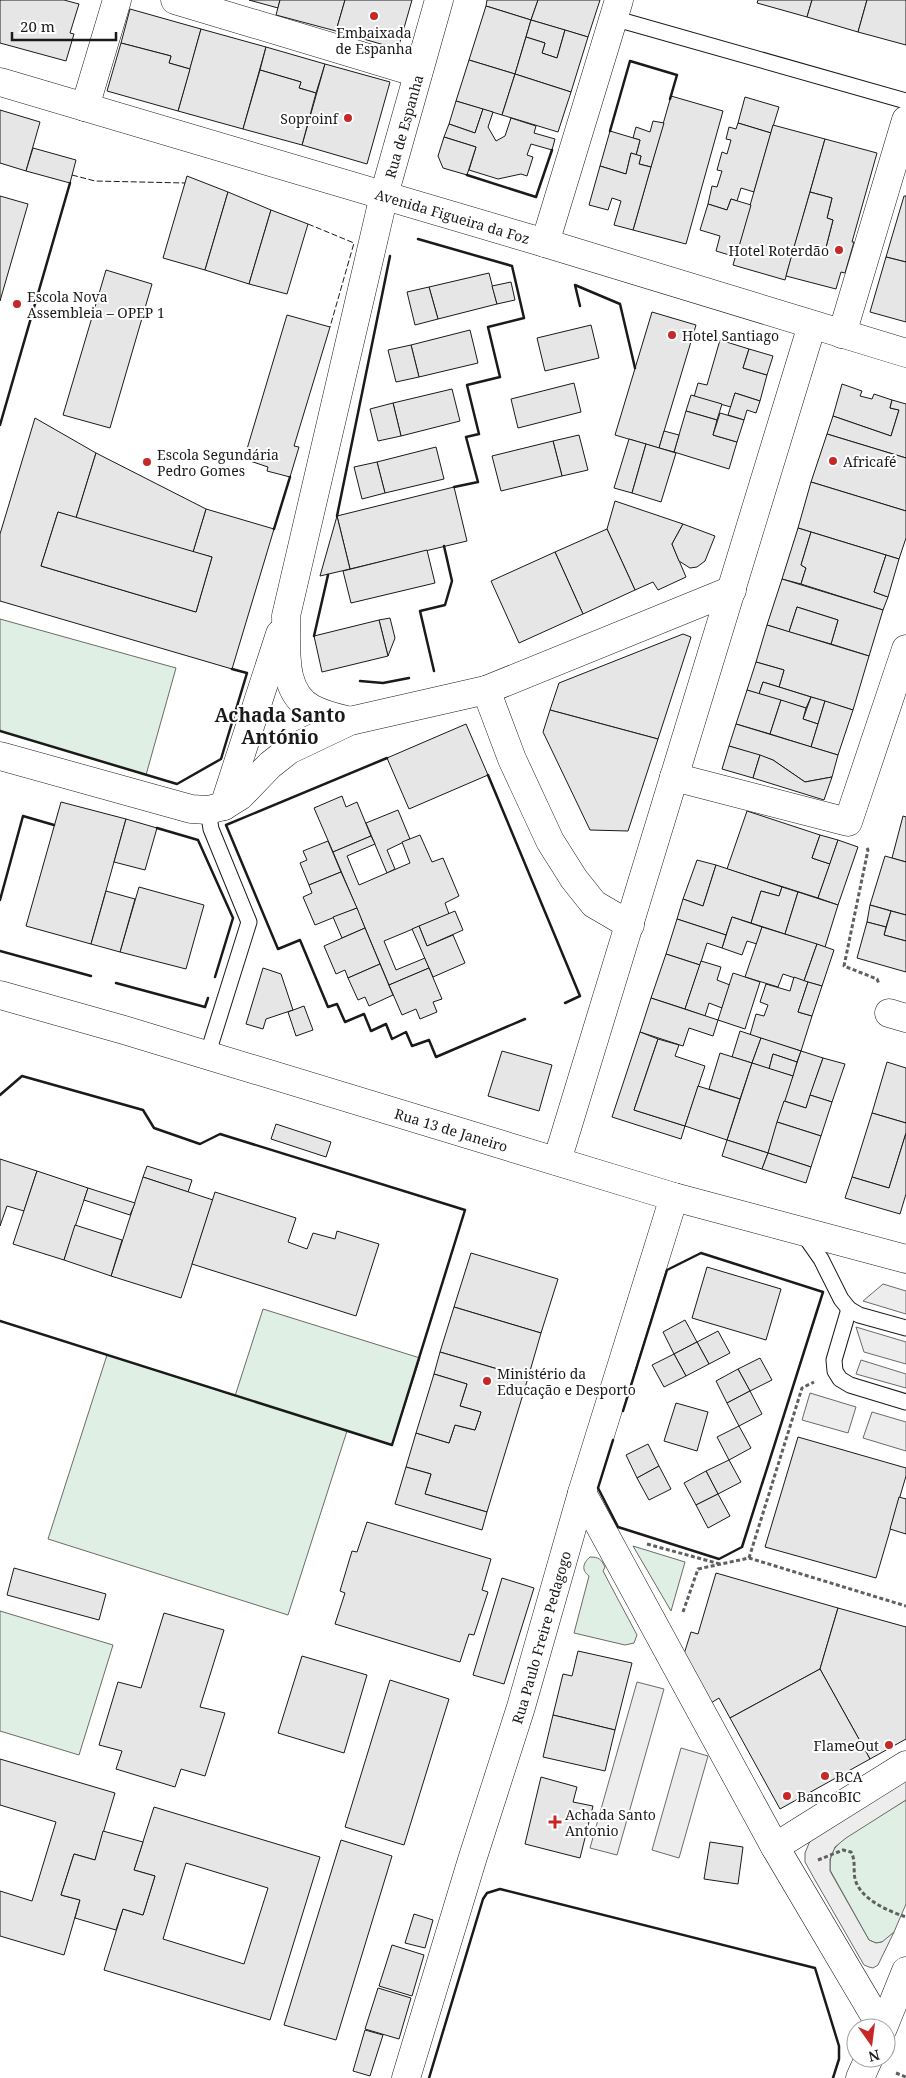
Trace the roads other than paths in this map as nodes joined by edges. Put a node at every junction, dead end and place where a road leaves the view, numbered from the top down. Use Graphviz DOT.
graph roads {
  1 [pos="117,0"];
  2 [pos="175,0"];
  3 [pos="438,0"];
  4 [pos="616,9"];
  5 [pos="418,73"];
  6 [pos="0,82"];
  7 [pos="906,101"];
  8 [pos="85,107"];
  9 [pos="906,120"];
  10 [pos="384,195"];
  11 [pos="545,243"];
  12 [pos="812,325"];
  13 [pos="842,334"];
  14 [pos="906,354"];
  15 [pos="732,590"];
  16 [pos="286,616"];
  17 [pos="906,649"];
  18 [pos="486,690"];
  19 [pos="350,721"];
  20 [pos="0,756"];
  21 [pos="674,777"];
  22 [pos="216,808"];
  23 [pos="630,925"];
  24 [pos="0,994"];
  25 [pos="207,1056"];
  26 [pos="557,1161"];
  27 [pos="674,1197"];
  28 [pos="801,1231"];
  29 [pos="906,1259"];
  30 [pos="850,1309"];
  31 [pos="906,1328"];
  32 [pos="906,1402"];
  33 [pos="582,1493"];
  34 [pos="906,1765"];
  35 [pos="775,1847"];
  36 [pos="906,1971"];
  37 [pos="877,2018"];
  38 [pos="887,2018"];
  39 [pos="406,2078"];
  1 -- 8 [label="street"];
  2 -- 5 [label="street"];
  3 -- 5 [label="street, Rua de Espanha"];
  4 -- 7 [label="lane"];
  4 -- 11 [label="street"];
  5 -- 10 [label="street, Rua de Espanha"];
  6 -- 8 [label="street, Avenida Figueira da Foz"];
  8 -- 10 [label="street, Avenida Figueira da Foz"];
  9 -- 13 [label="street"];
  10 -- 11 [label="street, Avenida Figueira da Foz"];
  10 -- 16 [label="street, Rua de Espanha"];
  11 -- 12 [label="street, Avenida Figueira da Foz"];
  12 -- 13 [label="street, Avenida Figueira da Foz"];
  12 -- 15 [label="street"];
  13 -- 14 [label="street, Avenida Figueira da Foz"];
  15 -- 18 [label="street"];
  15 -- 21 [label="street"];
  16 -- 19 [label="street"];
  16 -- 22 [label="street"];
  17 -- 21 [label="street"];
  18 -- 19 [label="street"];
  18 -- 23 [label="street"];
  19 -- 22 [label="street"];
  20 -- 22 [label="street"];
  21 -- 23 [label="street"];
  22 -- 25 [label="lane"];
  23 -- 26 [label="street"];
  24 -- 25 [label="street, Rua 13 de Janeiro"];
  25 -- 26 [label="street, Rua 13 de Janeiro"];
  26 -- 27 [label="street, Rua 13 de Janeiro"];
  27 -- 28 [label="street, Rua 13 de Janeiro"];
  27 -- 33 [label="street, Rua Paulo Freire Pedagogo"];
  28 -- 29 [label="street, Rua 13 de Janeiro"];
  28 -- 30 [label="lane"];
  30 -- 31 [label="lane"];
  30 -- 32 [label="lane"];
  33 -- 35 [label="street"];
  33 -- 39 [label="street, Rua Paulo Freire Pedagogo"];
  34 -- 35 [label="street"];
  35 -- 37 [label="street"];
  36 -- 38 [label="street"];
}
